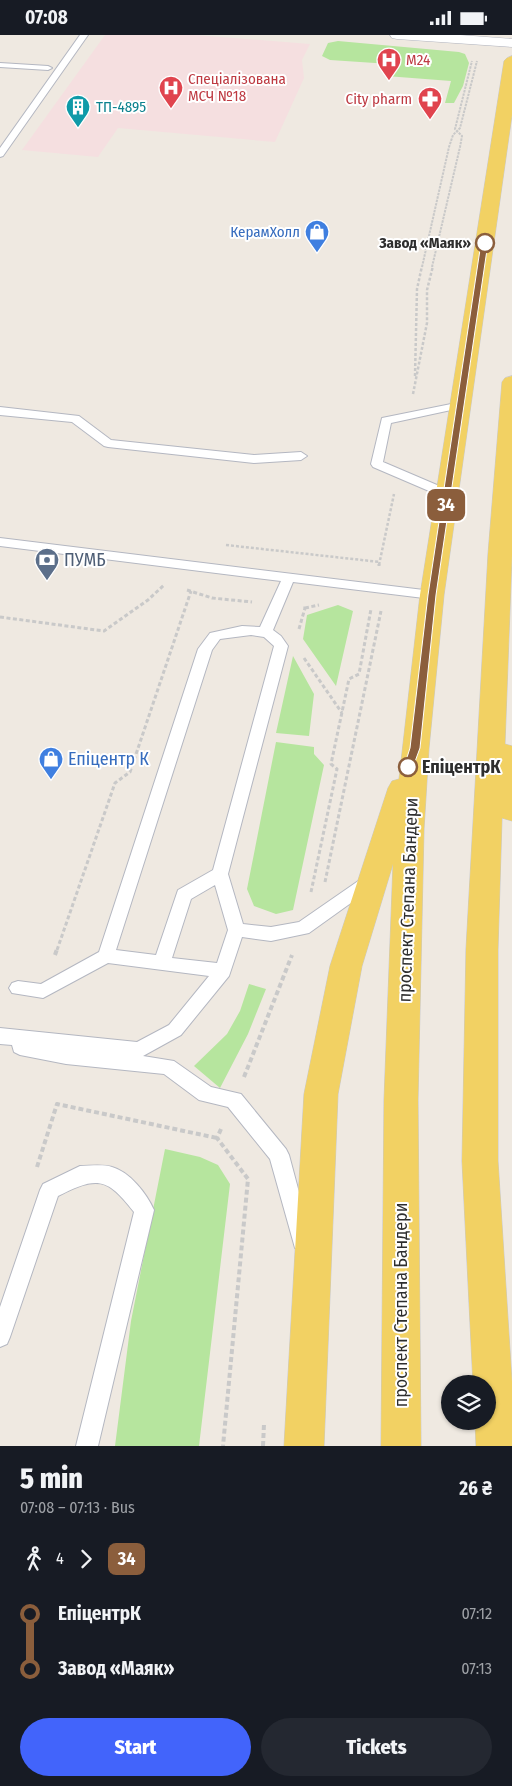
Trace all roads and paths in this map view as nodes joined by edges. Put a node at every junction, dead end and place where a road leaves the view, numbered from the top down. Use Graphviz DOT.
graph roads {
  1 [pos="84,35"];
  2 [pos="397,35"];
  3 [pos="482,41"];
  4 [pos="512,43"];
  5 [pos="472,59"];
  6 [pos="512,61"];
  7 [pos="0,65"];
  8 [pos="48,68"];
  9 [pos="457,131"];
  10 [pos="0,154"];
  11 [pos="512,382"];
  12 [pos="461,405"];
  13 [pos="0,411"];
  14 [pos="510,426"];
  15 [pos="301,456"];
  16 [pos="447,494"];
  17 [pos="0,542"];
  18 [pos="226,545"];
  19 [pos="289,577"];
  20 [pos="164,585"];
  21 [pos="375,587"];
  22 [pos="191,591"];
  23 [pos="432,595"];
  24 [pos="0,617"];
  25 [pos="265,632"];
  26 [pos="493,707"];
  27 [pos="415,748"];
  28 [pos="512,810"];
  29 [pos="220,874"];
  30 [pos="371,880"];
  31 [pos="303,928"];
  32 [pos="236,930"];
  33 [pos="106,956"];
  34 [pos="162,963"];
  35 [pos="223,971"];
  36 [pos="18,988"];
  37 [pos="43,991"];
  38 [pos="0,1036"];
  39 [pos="0,1042"];
  40 [pos="234,1100"];
  41 [pos="105,1115"];
  42 [pos="217,1138"];
  43 [pos="312,1279"];
  44 [pos="0,1337"];
  45 [pos="87,1446"];
  46 [pos="223,1446"];
  47 [pos="304,1446"];
  48 [pos="401,1446"];
  49 [pos="496,1446"];
  1 -- 10 [label="lane"];
  2 -- 3 [label="street"];
  3 -- 4 [label="street"];
  3 -- 9 [label="path"];
  5 -- 9 [label="path"];
  6 -- 12 [label="main road, проспект Степана Бандери"];
  7 -- 8 [label="lane"];
  9 -- 9 [label="path"];
  11 -- 14 [label="main road"];
  12 -- 16 [label="main road, проспект Степана Бандери"];
  12 -- 16 [label="lane"];
  13 -- 15 [label="lane"];
  14 -- 26 [label="main road"];
  16 -- 23 [label="main road, проспект Степана Бандери"];
  17 -- 19 [label="lane"];
  18 -- 21 [label="path"];
  19 -- 21 [label="lane"];
  19 -- 25 [label="lane"];
  20 -- 24 [label="path"];
  21 -- 23 [label="lane"];
  21 -- 31 [label="path"];
  22 -- 37 [label="path"];
  23 -- 27 [label="main road, проспект Степана Бандери"];
  25 -- 29 [label="lane"];
  25 -- 33 [label="lane"];
  26 -- 28 [label="main road"];
  26 -- 49 [label="main road"];
  27 -- 30 [label="main road"];
  27 -- 48 [label="main road, проспект Степана Бандери"];
  29 -- 32 [label="lane"];
  29 -- 34 [label="lane"];
  30 -- 31 [label="lane"];
  30 -- 43 [label="main road"];
  31 -- 32 [label="lane"];
  31 -- 40 [label="path"];
  32 -- 35 [label="lane"];
  33 -- 34 [label="lane"];
  33 -- 37 [label="lane"];
  34 -- 35 [label="lane"];
  35 -- 38 [label="lane"];
  36 -- 37 [label="lane"];
  39 -- 40 [label="lane"];
  40 -- 42 [label="path"];
  40 -- 43 [label="lane"];
  41 -- 42 [label="path"];
  42 -- 46 [label="path"];
  43 -- 47 [label="main road"];
  44 -- 45 [label="lane"];
}
